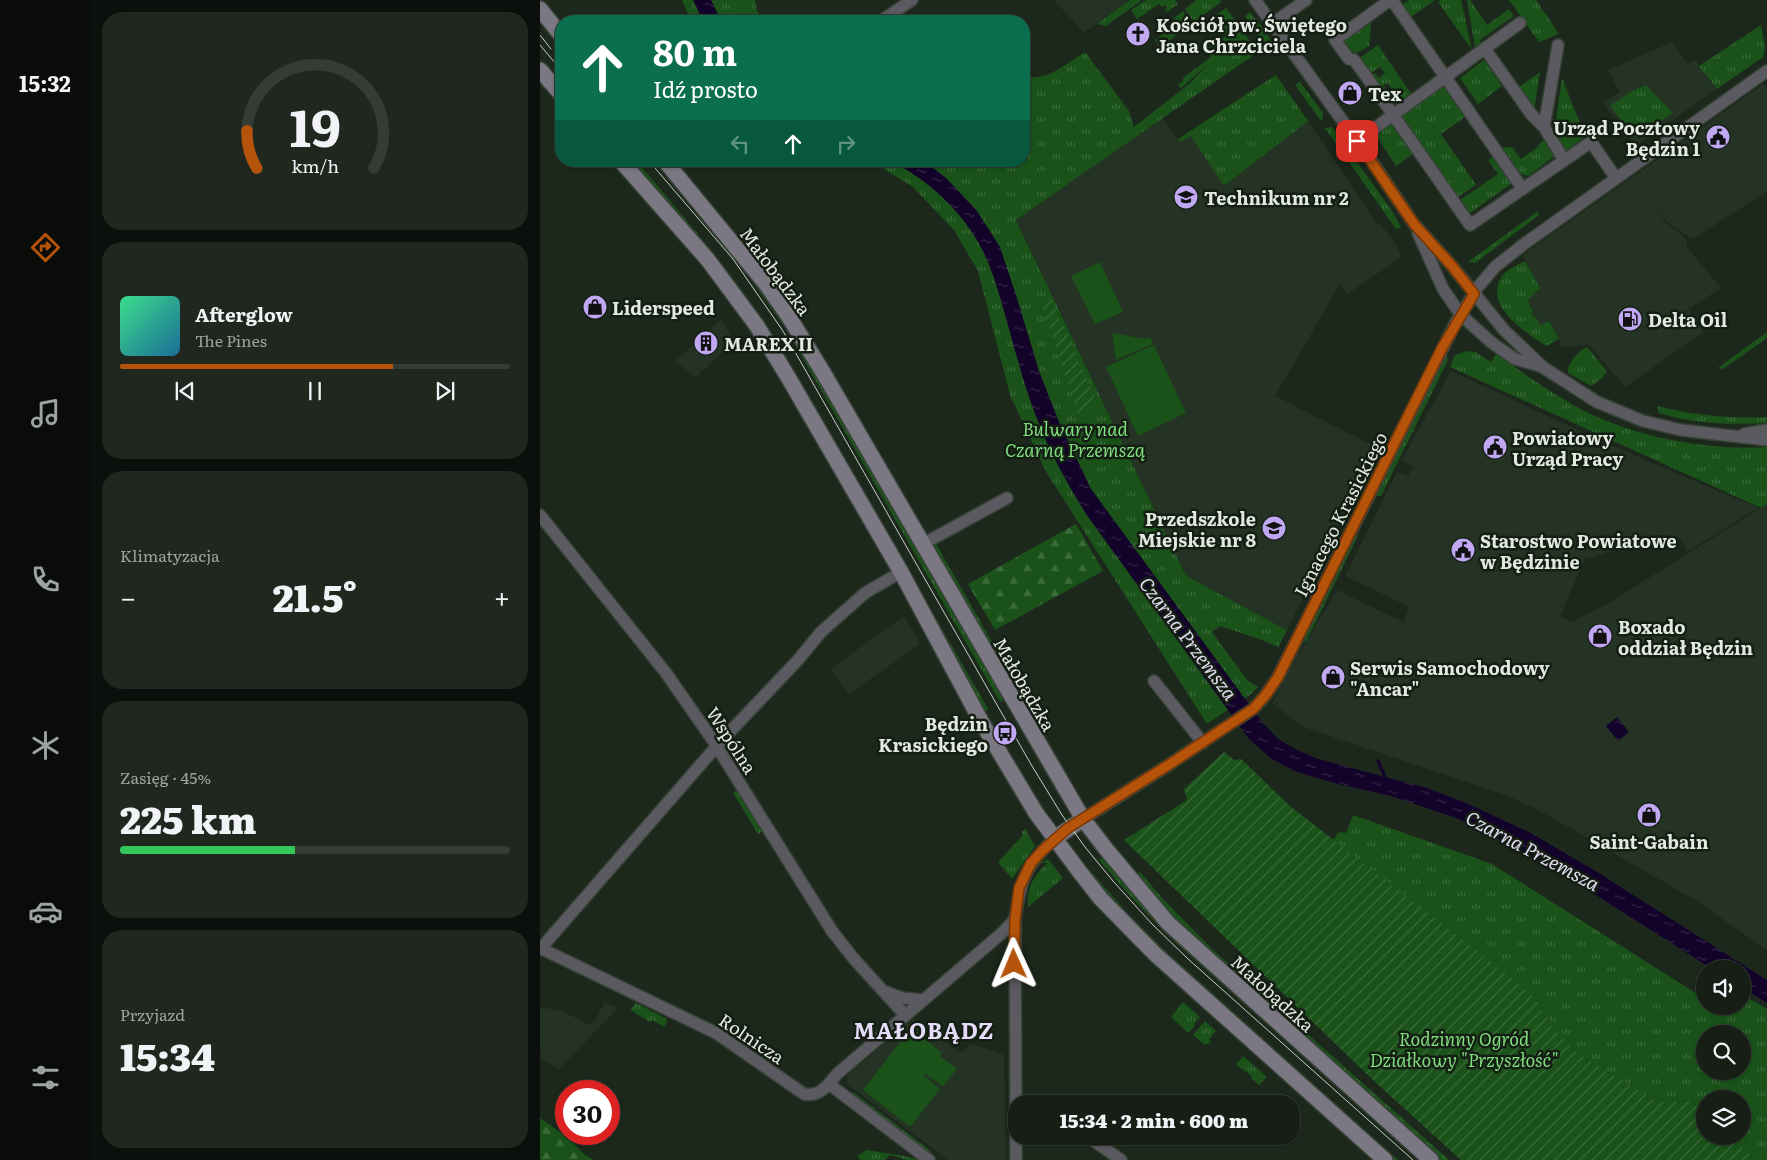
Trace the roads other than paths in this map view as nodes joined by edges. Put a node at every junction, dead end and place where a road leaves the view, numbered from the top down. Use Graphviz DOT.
graph roads {
  1 [pos="912,0"];
  2 [pos="1255,0"];
  3 [pos="1306,0"];
  4 [pos="1391,0"];
  5 [pos="540,10"];
  6 [pos="890,15"];
  7 [pos="1520,23"];
  8 [pos="1272,24"];
  9 [pos="555,28"];
  10 [pos="1558,45"];
  11 [pos="1485,49"];
  12 [pos="540,70"];
  13 [pos="1767,71"];
  14 [pos="1445,78"];
  15 [pos="555,87"];
  16 [pos="1394,114"];
  17 [pos="1544,127"];
  18 [pos="1357,141"];
  19 [pos="1564,160"];
  20 [pos="626,167"];
  21 [pos="670,167"];
  22 [pos="1616,178"];
  23 [pos="1522,188"];
  24 [pos="1414,224"];
  25 [pos="1474,294"];
  26 [pos="1461,315"];
  27 [pos="1544,368"];
  28 [pos="1767,430"];
  29 [pos="1730,436"];
  30 [pos="1767,440"];
  31 [pos="1007,498"];
  32 [pos="540,515"];
  33 [pos="923,544"];
  34 [pos="901,572"];
  35 [pos="1154,681"];
  36 [pos="1203,743"];
  37 [pos="717,747"];
  38 [pos="1083,819"];
  39 [pos="1055,838"];
  40 [pos="1015,920"];
  41 [pos="1002,933"];
  42 [pos="1014,940"];
  43 [pos="541,948"];
  44 [pos="884,992"];
  45 [pos="923,1000"];
  46 [pos="904,1015"];
  47 [pos="829,1084"];
  48 [pos="1016,1095"];
  49 [pos="1016,1145"];
  50 [pos="1100,1145"];
  51 [pos="930,1160"];
  52 [pos="1016,1160"];
  53 [pos="1121,1160"];
  54 [pos="1385,1160"];
  55 [pos="1431,1160"];
  1 -- 6 [label="street"];
  2 -- 8 [label="street"];
  3 -- 8 [label="street"];
  4 -- 14 [label="street"];
  4 -- 16 [label="street"];
  5 -- 9 [label="street"];
  7 -- 11 [label="street"];
  8 -- 18 [label="street"];
  10 -- 17 [label="street"];
  11 -- 14 [label="street"];
  11 -- 17 [label="street"];
  12 -- 15 [label="street"];
  13 -- 22 [label="street, Ignacego Krasickiego"];
  14 -- 16 [label="street"];
  14 -- 23 [label="street"];
  16 -- 18 [label="street"];
  16 -- 23 [label="street"];
  17 -- 19 [label="street"];
  18 -- 24 [label="street"];
  19 -- 22 [label="street"];
  19 -- 23 [label="street"];
  20 -- 34 [label="street"];
  21 -- 33 [label="street, Małobądzka"];
  22 -- 25 [label="street, Ignacego Krasickiego"];
  24 -- 25 [label="street"];
  24 -- 26 [label="street"];
  25 -- 26 [label="street, Ignacego Krasickiego"];
  25 -- 27 [label="street"];
  26 -- 27 [label="street"];
  26 -- 36 [label="street, Ignacego Krasickiego"];
  27 -- 29 [label="street"];
  28 -- 29 [label="street"];
  29 -- 30 [label="street"];
  31 -- 33 [label="street"];
  32 -- 37 [label="street, Wspólna"];
  33 -- 38 [label="street, Małobądzka"];
  34 -- 37 [label="street"];
  34 -- 39 [label="street"];
  35 -- 36 [label="street"];
  36 -- 38 [label="street, Ignacego Krasickiego"];
  37 -- 43 [label="street"];
  37 -- 44 [label="street, Wspólna"];
  38 -- 39 [label="street"];
  38 -- 55 [label="street, Małobądzka"];
  39 -- 40 [label="street"];
  39 -- 54 [label="street"];
  40 -- 41 [label="street"];
  40 -- 42 [label="street"];
  41 -- 42 [label="street"];
  41 -- 45 [label="street"];
  42 -- 48 [label="street"];
  43 -- 47 [label="street, Rolnicza"];
  44 -- 45 [label="street"];
  44 -- 46 [label="street, Wspólna"];
  45 -- 46 [label="street"];
  46 -- 47 [label="street"];
  47 -- 51 [label="street"];
  49 -- 52 [label="street"];
  50 -- 53 [label="street"];
}
